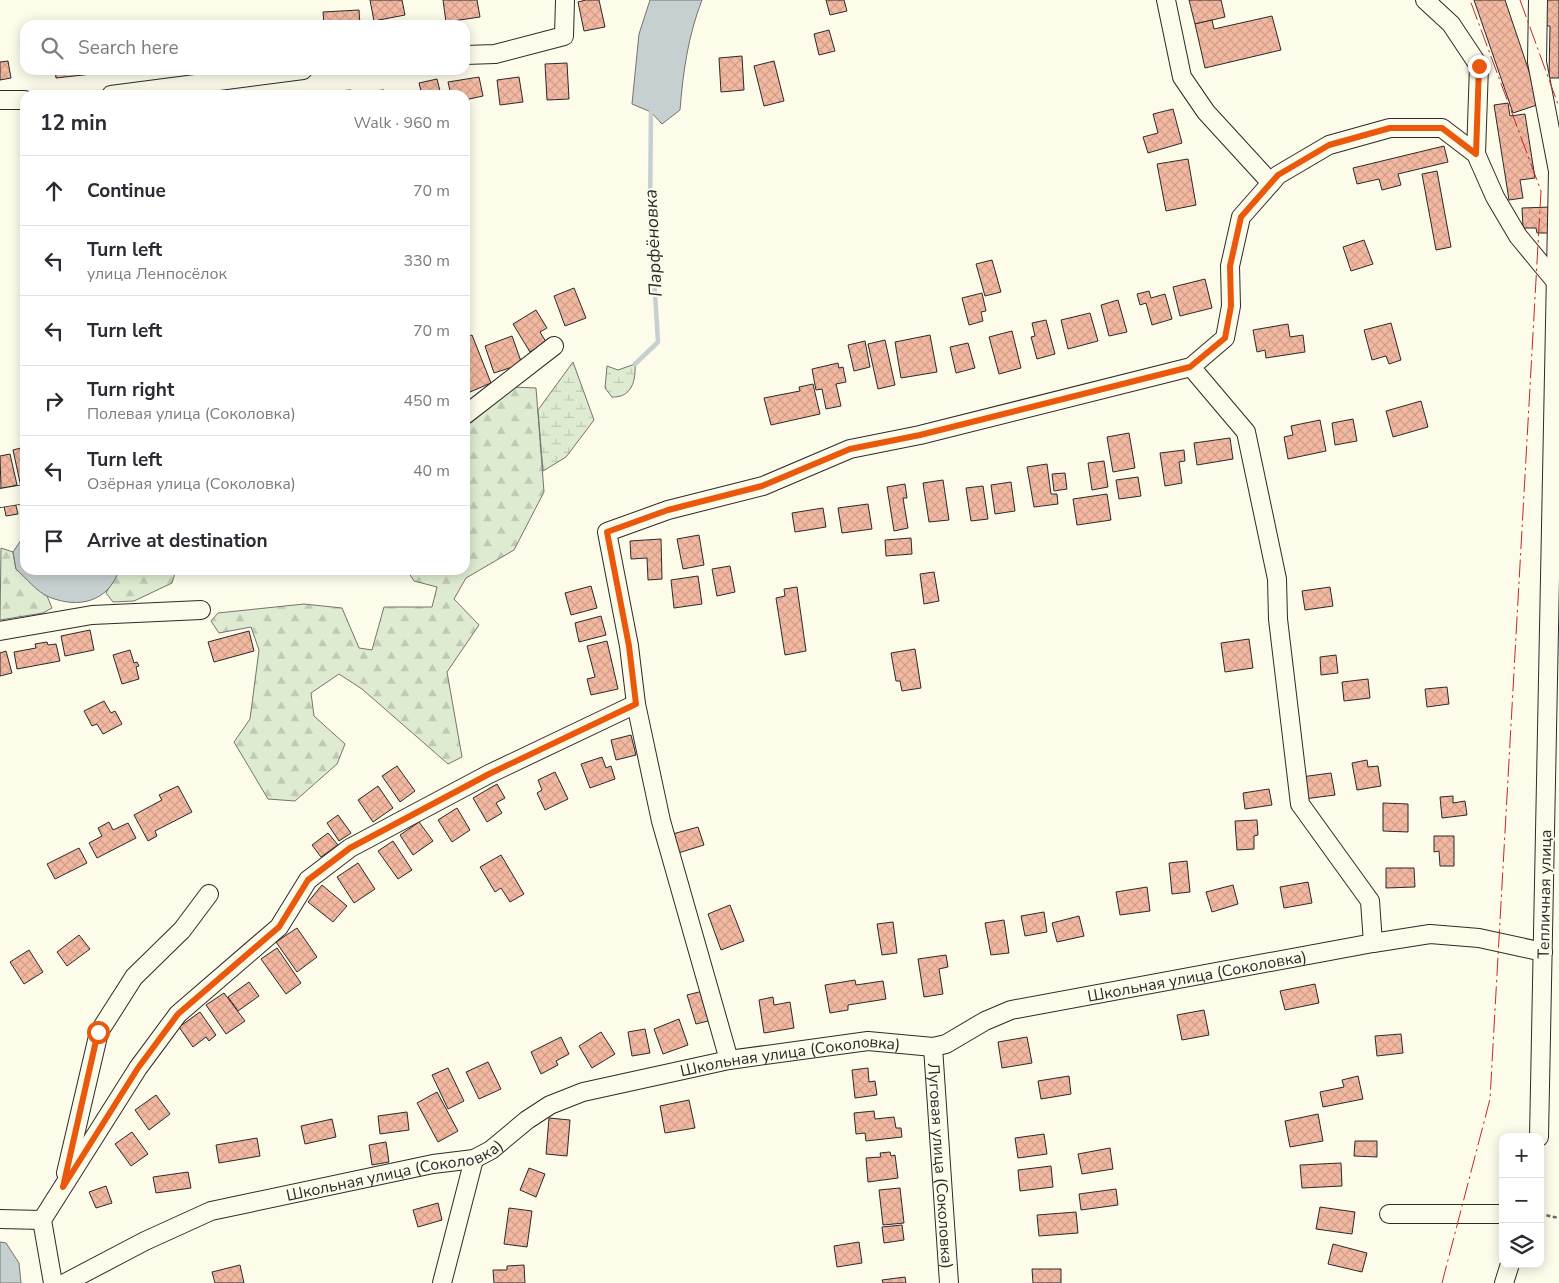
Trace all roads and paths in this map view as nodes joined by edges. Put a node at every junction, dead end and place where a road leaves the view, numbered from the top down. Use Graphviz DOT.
graph roads {
  1 [pos="565,0"];
  2 [pos="1166,0"];
  3 [pos="1425,0"];
  4 [pos="1538,0"];
  5 [pos="470,55"];
  6 [pos="265,75"];
  7 [pos="149,90"];
  8 [pos="0,100"];
  9 [pos="20,100"];
  10 [pos="1476,154"];
  11 [pos="1558,171"];
  12 [pos="1271,183"];
  13 [pos="1556,282"];
  14 [pos="554,346"];
  15 [pos="1190,367"];
  16 [pos="470,411"];
  17 [pos="20,495"];
  18 [pos="0,498"];
  19 [pos="201,610"];
  20 [pos="0,631"];
  21 [pos="636,704"];
  22 [pos="209,894"];
  23 [pos="1373,943"];
  24 [pos="1543,952"];
  25 [pos="933,1047"];
  26 [pos="729,1060"];
  27 [pos="1539,1133"];
  28 [pos="474,1159"];
  29 [pos="63,1187"];
  30 [pos="1389,1214"];
  31 [pos="1499,1214"];
  32 [pos="1544,1215"];
  33 [pos="1559,1218"];
  34 [pos="0,1219"];
  35 [pos="42,1220"];
  36 [pos="1509,1268"];
  37 [pos="53,1283"];
  38 [pos="66,1283"];
  39 [pos="442,1283"];
  40 [pos="948,1283"];
  41 [pos="1504,1283"];
  1 -- 5 [label="street"];
  2 -- 12 [label="street"];
  3 -- 10 [label="street"];
  4 -- 11 [label="street, Тепличная улица"];
  6 -- 7 [label="street"];
  8 -- 9 [label="street"];
  10 -- 12 [label="street"];
  10 -- 13 [label="street"];
  11 -- 13 [label="street, Тепличная улица"];
  12 -- 15 [label="street"];
  13 -- 24 [label="street, Тепличная улица"];
  14 -- 16 [label="street"];
  15 -- 21 [label="street"];
  15 -- 23 [label="street"];
  17 -- 18 [label="street"];
  19 -- 20 [label="street"];
  21 -- 26 [label="street"];
  21 -- 29 [label="street"];
  22 -- 29 [label="street"];
  23 -- 24 [label="street, Школьная улица (Соколовка)"];
  23 -- 25 [label="street, Школьная улица (Соколовка)"];
  24 -- 27 [label="street, Тепличная улица"];
  25 -- 26 [label="street, Школьная улица (Соколовка)"];
  25 -- 40 [label="street, Луговая улица (Соколовка)"];
  26 -- 28 [label="street, Школьная улица (Соколовка)"];
  28 -- 38 [label="street, Школьная улица (Соколовка)"];
  28 -- 39 [label="street"];
  29 -- 35 [label="street"];
  30 -- 31 [label="street"];
  32 -- 33 [label="path"];
  34 -- 35 [label="street"];
  35 -- 37 [label="street"];
  36 -- 41 [label="street"];
}
